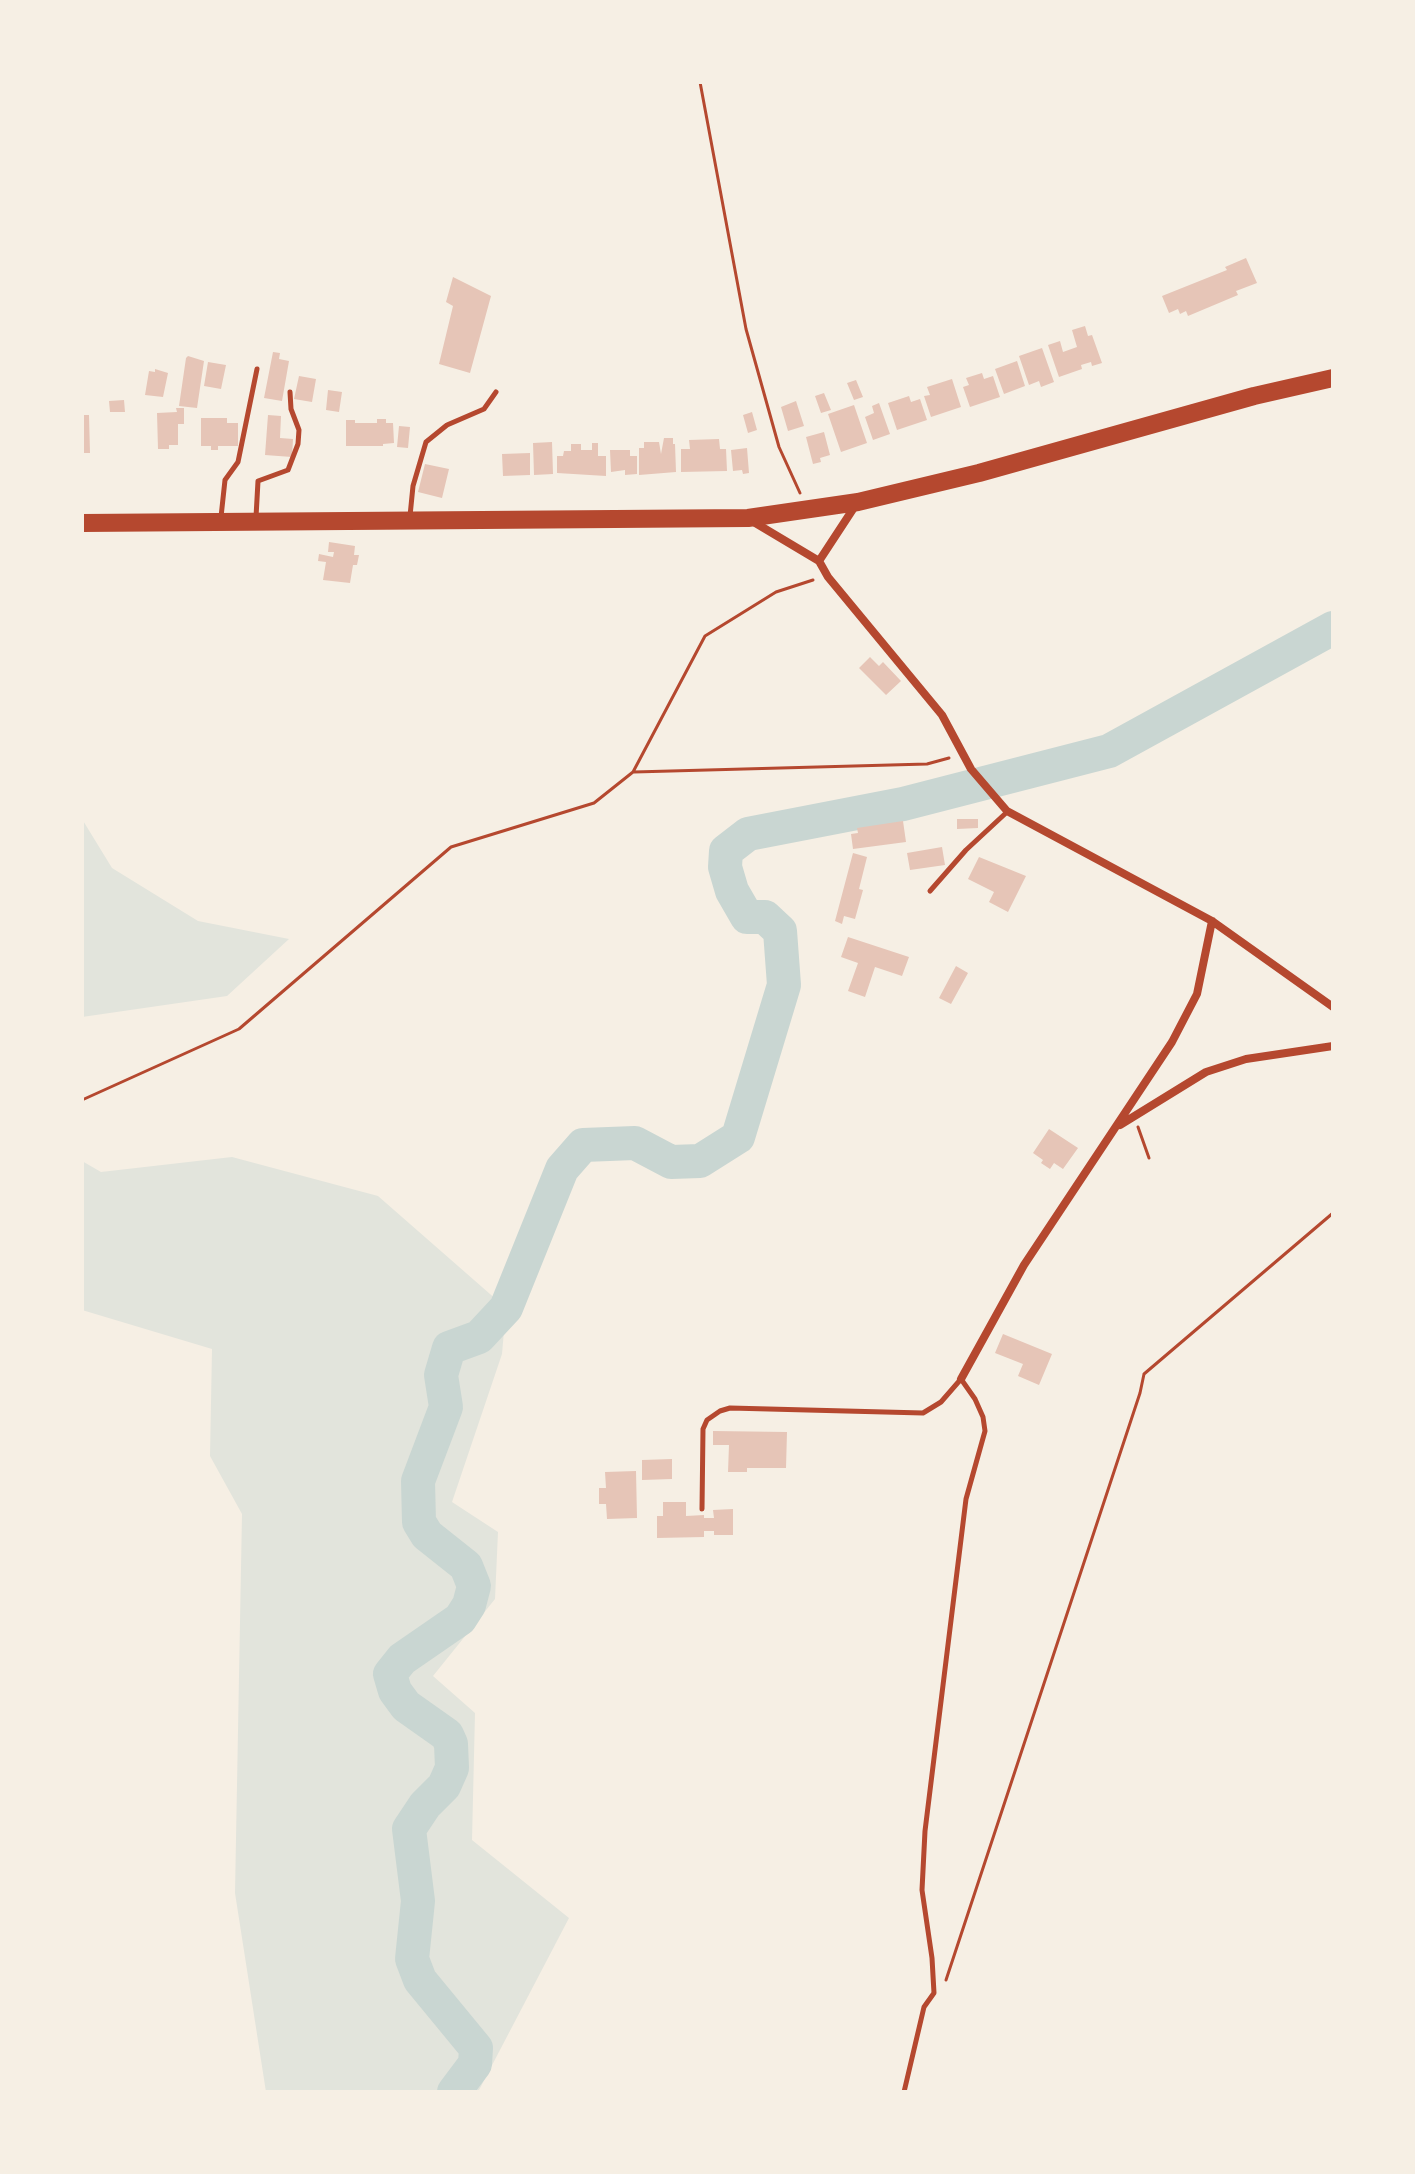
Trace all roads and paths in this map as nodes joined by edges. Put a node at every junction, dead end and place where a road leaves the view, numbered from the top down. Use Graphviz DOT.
graph roads {
  1 [pos="700,82"];
  2 [pos="257,369"];
  3 [pos="1333,378"];
  4 [pos="290,392"];
  5 [pos="496,392"];
  6 [pos="858,502"];
  7 [pos="809,511"];
  8 [pos="748,518"];
  9 [pos="409,521"];
  10 [pos="220,522"];
  11 [pos="256,522"];
  12 [pos="82,523"];
  13 [pos="819,561"];
  14 [pos="828,577"];
  15 [pos="965,759"];
  16 [pos="633,772"];
  17 [pos="1007,811"];
  18 [pos="930,891"];
  19 [pos="1212,921"];
  20 [pos="1333,1007"];
  21 [pos="1333,1046"];
  22 [pos="82,1100"];
  23 [pos="1133,1116"];
  24 [pos="1117,1126"];
  25 [pos="1149,1158"];
  26 [pos="1333,1213"];
  27 [pos="961,1379"];
  28 [pos="702,1509"];
  29 [pos="944,1982"];
  30 [pos="904,2092"];
  1 -- 7 [label="path"];
  2 -- 10 [label="lane"];
  3 -- 6 [label="main road"];
  4 -- 11 [label="lane"];
  5 -- 9 [label="lane"];
  6 -- 7 [label="main road"];
  6 -- 13 [label="street"];
  7 -- 8 [label="main road"];
  8 -- 9 [label="main road"];
  8 -- 13 [label="street"];
  9 -- 11 [label="main road"];
  10 -- 11 [label="main road"];
  10 -- 12 [label="main road"];
  13 -- 14 [label="street"];
  14 -- 15 [label="street"];
  14 -- 16 [label="path"];
  15 -- 16 [label="path"];
  15 -- 17 [label="street"];
  16 -- 22 [label="path"];
  17 -- 18 [label="lane"];
  17 -- 19 [label="street"];
  19 -- 20 [label="street"];
  19 -- 24 [label="street"];
  21 -- 23 [label="street"];
  23 -- 24 [label="street"];
  23 -- 25 [label="path"];
  24 -- 27 [label="street"];
  26 -- 29 [label="path"];
  27 -- 28 [label="lane"];
  27 -- 30 [label="lane"];
}
